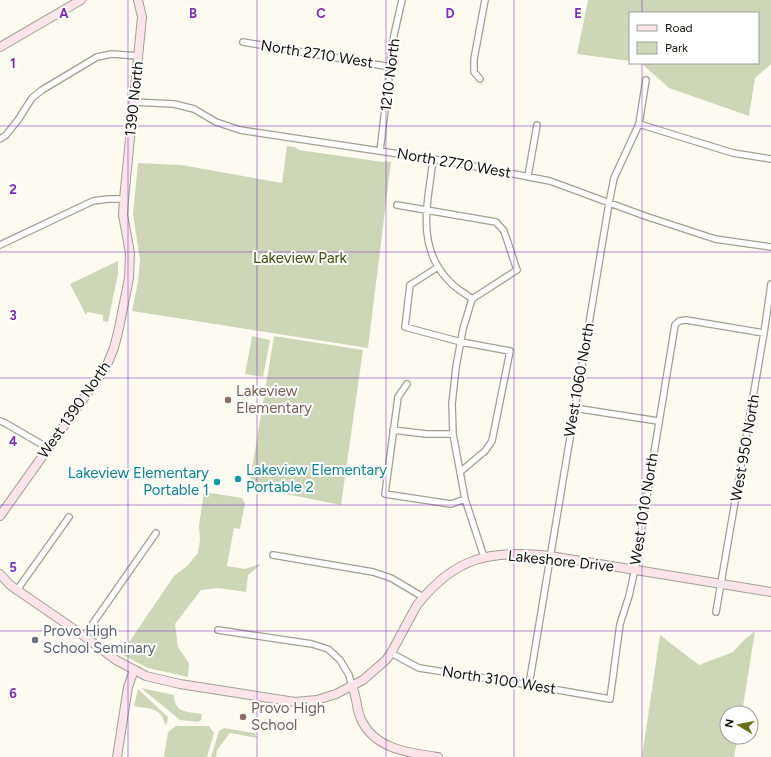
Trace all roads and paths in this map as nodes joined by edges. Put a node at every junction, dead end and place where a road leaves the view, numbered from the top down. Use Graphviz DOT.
graph roads {
  1 [pos="81,0"];
  2 [pos="138,0"];
  3 [pos="402,0"];
  4 [pos="485,0"];
  5 [pos="243,42"];
  6 [pos="0,46"];
  7 [pos="139,56"];
  8 [pos="391,67"];
  9 [pos="480,79"];
  10 [pos="646,80"];
  11 [pos="133,102"];
  12 [pos="639,124"];
  13 [pos="537,125"];
  14 [pos="0,139"];
  15 [pos="380,151"];
  16 [pos="434,159"];
  17 [pos="771,159"];
  18 [pos="528,176"];
  19 [pos="124,199"];
  20 [pos="609,203"];
  21 [pos="397,206"];
  22 [pos="427,210"];
  23 [pos="0,245"];
  24 [pos="771,247"];
  25 [pos="438,267"];
  26 [pos="771,284"];
  27 [pos="472,299"];
  28 [pos="764,333"];
  29 [pos="461,342"];
  30 [pos="407,384"];
  31 [pos="574,408"];
  32 [pos="0,421"];
  33 [pos="658,421"];
  34 [pos="393,430"];
  35 [pos="453,434"];
  36 [pos="48,448"];
  37 [pos="460,472"];
  38 [pos="465,499"];
  39 [pos="0,516"];
  40 [pos="69,517"];
  41 [pos="156,533"];
  42 [pos="273,556"];
  43 [pos="550,556"];
  44 [pos="484,557"];
  45 [pos="635,570"];
  46 [pos="0,574"];
  47 [pos="0,582"];
  48 [pos="721,583"];
  49 [pos="8,584"];
  50 [pos="17,590"];
  51 [pos="771,592"];
  52 [pos="423,597"];
  53 [pos="716,612"];
  54 [pos="218,630"];
  55 [pos="84,636"];
  56 [pos="391,653"];
  57 [pos="134,670"];
  58 [pos="529,685"];
  59 [pos="352,686"];
  60 [pos="610,699"];
  61 [pos="117,757"];
  62 [pos="438,757"];
  1 -- 6 [label="street"];
  2 -- 7 [label="street, 1390 North"];
  3 -- 8 [label="street, 1210 North"];
  4 -- 9 [label="street"];
  5 -- 8 [label="street, North 2710 West"];
  7 -- 11 [label="street, 1390 North"];
  7 -- 14 [label="street"];
  8 -- 15 [label="street, 1210 North"];
  10 -- 12 [label="street, West 1060 North"];
  11 -- 15 [label="street, North 2770 West"];
  11 -- 19 [label="street, 1390 North"];
  12 -- 17 [label="street"];
  12 -- 20 [label="street, West 1060 North"];
  13 -- 18 [label="street"];
  15 -- 16 [label="street, North 2770 West"];
  16 -- 18 [label="street, North 2770 West"];
  16 -- 22 [label="street"];
  18 -- 20 [label="street, North 2770 West"];
  19 -- 23 [label="street"];
  19 -- 36 [label="street, West 1390 North"];
  20 -- 24 [label="street, North 2770 West"];
  20 -- 31 [label="street, West 1060 North"];
  21 -- 22 [label="street"];
  22 -- 25 [label="street"];
  22 -- 27 [label="street"];
  25 -- 27 [label="street"];
  25 -- 29 [label="street"];
  26 -- 28 [label="street, West 950 North"];
  27 -- 29 [label="street"];
  28 -- 33 [label="street, West 1010 North"];
  28 -- 48 [label="street, West 950 North"];
  29 -- 35 [label="street"];
  29 -- 37 [label="street"];
  30 -- 34 [label="street"];
  31 -- 33 [label="street"];
  31 -- 43 [label="street, West 1060 North"];
  32 -- 36 [label="street"];
  33 -- 45 [label="street, West 1010 North"];
  34 -- 35 [label="street"];
  34 -- 38 [label="street"];
  35 -- 37 [label="street"];
  36 -- 39 [label="street, West 1390 North"];
  37 -- 38 [label="street"];
  38 -- 44 [label="street"];
  40 -- 50 [label="street"];
  41 -- 55 [label="street"];
  42 -- 52 [label="street"];
  43 -- 44 [label="street, Lakeshore Drive"];
  43 -- 45 [label="street, Lakeshore Drive"];
  43 -- 58 [label="street, West 1060 North"];
  44 -- 52 [label="street, Lakeshore Drive"];
  45 -- 48 [label="street, Lakeshore Drive"];
  45 -- 60 [label="street, West 1010 North"];
  46 -- 49 [label="street, Lakeshore Drive"];
  47 -- 49 [label="street, Lakeshore Drive"];
  48 -- 51 [label="street, Lakeshore Drive"];
  48 -- 53 [label="street, West 950 North"];
  49 -- 50 [label="street, Lakeshore Drive"];
  50 -- 55 [label="street, Lakeshore Drive"];
  52 -- 56 [label="street, Lakeshore Drive"];
  54 -- 59 [label="street"];
  55 -- 57 [label="street, Lakeshore Drive"];
  56 -- 58 [label="street, North 3100 West"];
  56 -- 59 [label="street, Lakeshore Drive"];
  57 -- 59 [label="street, Lakeshore Drive"];
  57 -- 61 [label="street"];
  58 -- 60 [label="street, North 3100 West"];
  59 -- 62 [label="street"];
}
